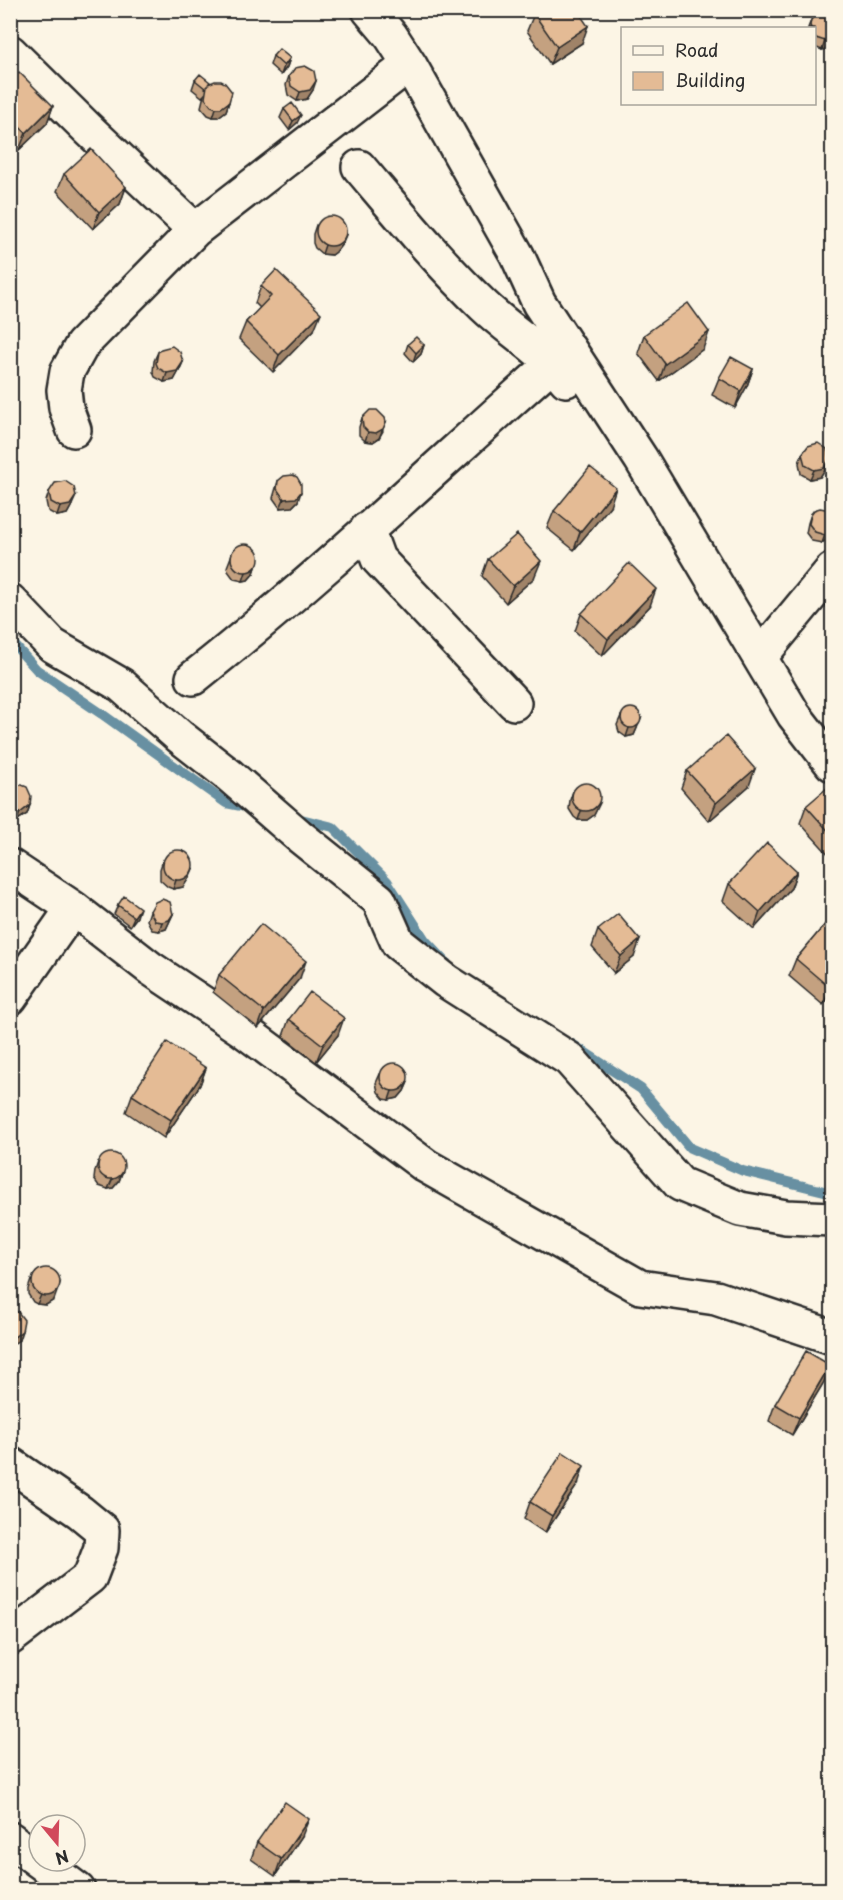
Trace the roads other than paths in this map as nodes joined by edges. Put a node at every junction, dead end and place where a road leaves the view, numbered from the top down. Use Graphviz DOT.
graph roads {
  1 [pos="369,10"];
  2 [pos="10,52"];
  3 [pos="411,67"];
  4 [pos="359,166"];
  5 [pos="195,230"];
  6 [pos="553,363"];
  7 [pos="74,430"];
  8 [pos="641,459"];
  9 [pos="368,529"];
  10 [pos="832,570"];
  11 [pos="10,601"];
  12 [pos="760,657"];
  13 [pos="193,678"];
  14 [pos="514,703"];
  15 [pos="832,764"];
  16 [pos="10,866"];
  17 [pos="73,908"];
  18 [pos="10,998"];
  19 [pos="832,1219"];
  20 [pos="832,1337"];
  21 [pos="10,1464"];
  22 [pos="10,1638"];
  23 [pos="10,1839"];
  24 [pos="27,1852"];
  25 [pos="55,1873"];
  26 [pos="78,1890"];
  1 -- 3 [label="street"];
  2 -- 5 [label="street"];
  3 -- 5 [label="street"];
  3 -- 8 [label="street"];
  4 -- 6 [label="street"];
  5 -- 7 [label="street"];
  6 -- 8 [label="street"];
  6 -- 9 [label="street"];
  8 -- 12 [label="street"];
  9 -- 13 [label="street"];
  9 -- 14 [label="street"];
  10 -- 12 [label="street"];
  11 -- 19 [label="street"];
  12 -- 15 [label="street"];
  16 -- 17 [label="street"];
  17 -- 18 [label="street"];
  17 -- 20 [label="street"];
  21 -- 22 [label="street"];
  23 -- 24 [label="street"];
  25 -- 26 [label="street"];
}
